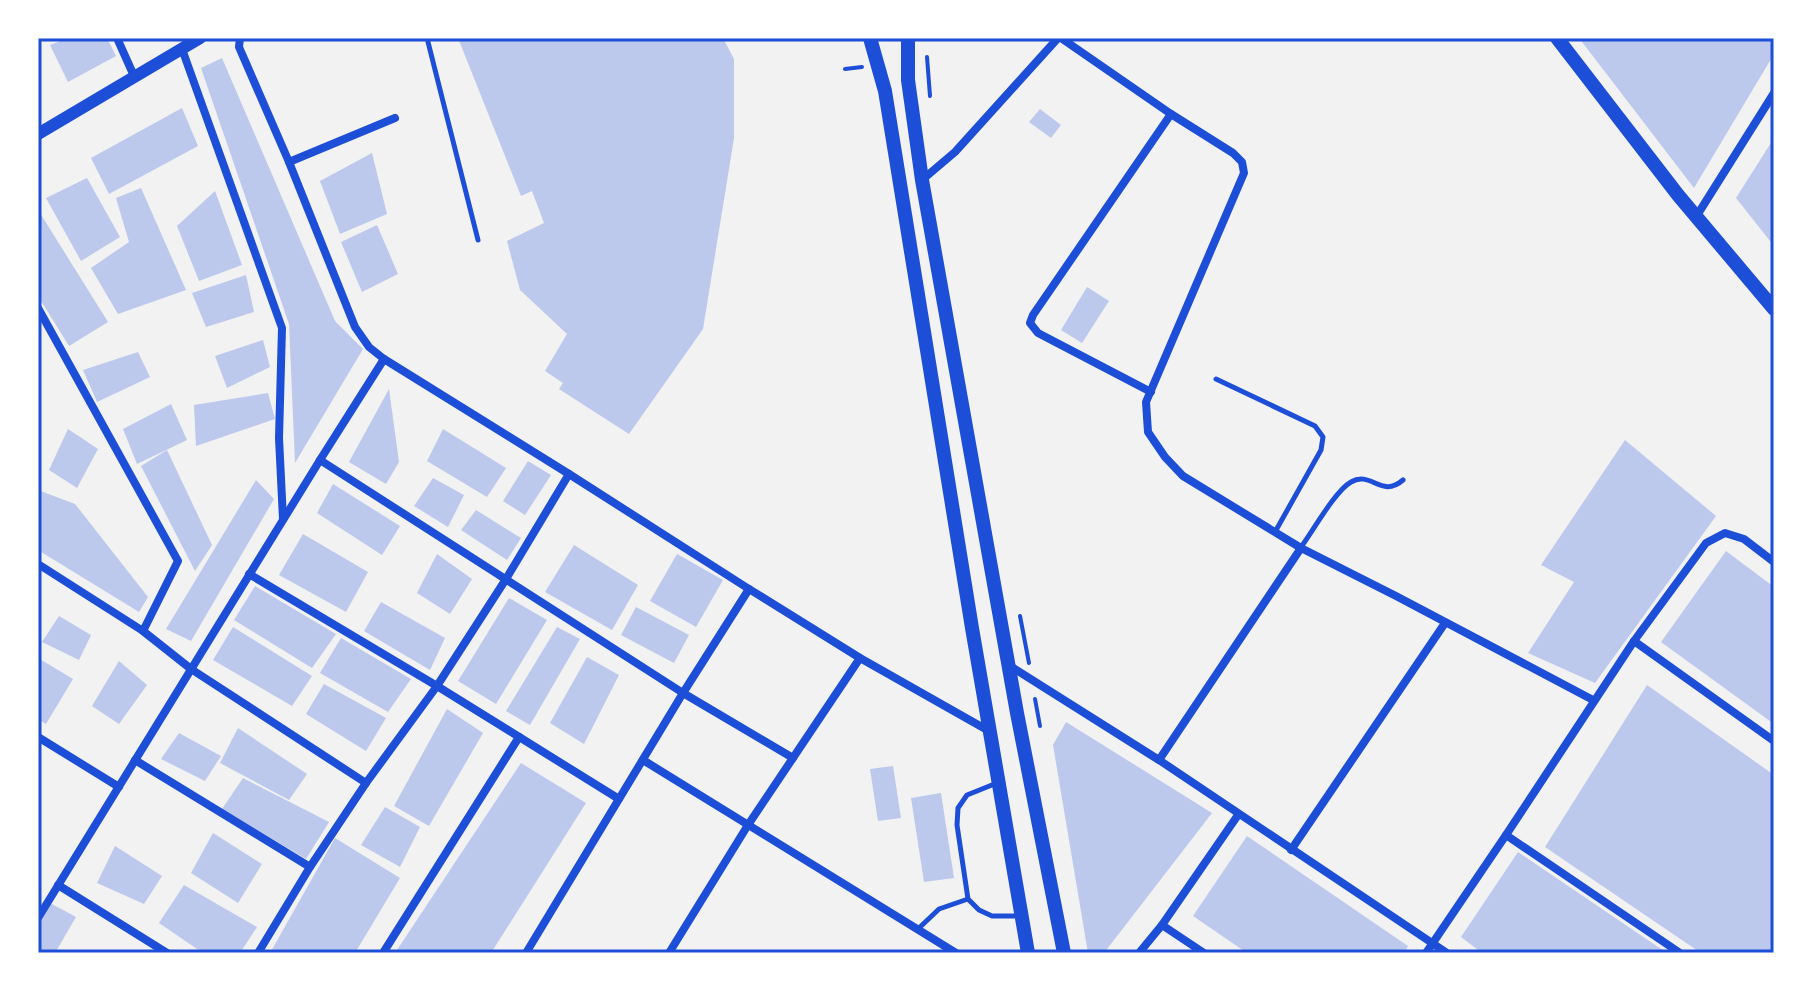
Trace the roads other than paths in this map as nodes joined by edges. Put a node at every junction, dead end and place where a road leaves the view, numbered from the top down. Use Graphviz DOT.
graph roads {
  1 [pos="117,38"];
  2 [pos="200,38"];
  3 [pos="240,38"];
  4 [pos="427,38"];
  5 [pos="870,38"];
  6 [pos="908,38"];
  7 [pos="1060,38"];
  8 [pos="1557,38"];
  9 [pos="182,49"];
  10 [pos="134,76"];
  11 [pos="1774,93"];
  12 [pos="1171,114"];
  13 [pos="395,118"];
  14 [pos="38,134"];
  15 [pos="289,162"];
  16 [pos="922,180"];
  17 [pos="1696,217"];
  18 [pos="478,240"];
  19 [pos="38,308"];
  20 [pos="1774,309"];
  21 [pos="41,322"];
  22 [pos="384,359"];
  23 [pos="1216,379"];
  24 [pos="1151,392"];
  25 [pos="320,460"];
  26 [pos="569,474"];
  27 [pos="1403,480"];
  28 [pos="283,520"];
  29 [pos="1275,532"];
  30 [pos="1301,548"];
  31 [pos="1774,562"];
  32 [pos="38,564"];
  33 [pos="249,574"];
  34 [pos="506,579"];
  35 [pos="749,589"];
  36 [pos="1445,623"];
  37 [pos="143,631"];
  38 [pos="1634,641"];
  39 [pos="860,658"];
  40 [pos="1009,665"];
  41 [pos="191,669"];
  42 [pos="437,686"];
  43 [pos="683,693"];
  44 [pos="1593,700"];
  45 [pos="989,731"];
  46 [pos="38,737"];
  47 [pos="519,737"];
  48 [pos="1774,741"];
  49 [pos="793,758"];
  50 [pos="135,760"];
  51 [pos="643,760"];
  52 [pos="1159,760"];
  53 [pos="366,783"];
  54 [pos="998,783"];
  55 [pos="119,787"];
  56 [pos="619,799"];
  57 [pos="1238,815"];
  58 [pos="748,825"];
  59 [pos="1506,835"];
  60 [pos="1291,850"];
  61 [pos="310,867"];
  62 [pos="58,885"];
  63 [pos="968,899"];
  64 [pos="1021,916"];
  65 [pos="38,918"];
  66 [pos="1162,925"];
  67 [pos="917,929"];
  68 [pos="1433,943"];
  69 [pos="167,953"];
  70 [pos="258,953"];
  71 [pos="383,953"];
  72 [pos="526,953"];
  73 [pos="669,953"];
  74 [pos="956,953"];
  75 [pos="1028,953"];
  76 [pos="1064,953"];
  77 [pos="1139,953"];
  78 [pos="1204,953"];
  79 [pos="1426,953"];
  80 [pos="1447,953"];
  81 [pos="1680,953"];
  1 -- 10 [label="street"];
  2 -- 9 [label="street"];
  3 -- 15 [label="street"];
  4 -- 18 [label="lane"];
  5 -- 45 [label="main road"];
  6 -- 16 [label="main road"];
  7 -- 12 [label="street"];
  7 -- 16 [label="street"];
  8 -- 17 [label="main road"];
  9 -- 10 [label="street"];
  9 -- 28 [label="street"];
  10 -- 14 [label="street"];
  11 -- 17 [label="street"];
  12 -- 24 [label="street"];
  12 -- 24 [label="street"];
  13 -- 15 [label="street"];
  15 -- 22 [label="street"];
  16 -- 40 [label="main road"];
  17 -- 20 [label="main road"];
  19 -- 21 [label="street"];
  21 -- 37 [label="street"];
  22 -- 25 [label="street"];
  22 -- 26 [label="street"];
  23 -- 29 [label="lane"];
  24 -- 29 [label="street"];
  25 -- 28 [label="street"];
  25 -- 34 [label="street"];
  26 -- 34 [label="street"];
  26 -- 35 [label="street"];
  27 -- 30 [label="lane"];
  28 -- 33 [label="street"];
  29 -- 30 [label="street"];
  30 -- 36 [label="street"];
  30 -- 52 [label="street"];
  31 -- 38 [label="street"];
  32 -- 37 [label="street"];
  33 -- 41 [label="street"];
  33 -- 42 [label="street"];
  34 -- 42 [label="street"];
  34 -- 43 [label="street"];
  35 -- 39 [label="street"];
  35 -- 43 [label="street"];
  36 -- 44 [label="street"];
  36 -- 60 [label="street"];
  37 -- 41 [label="street"];
  38 -- 44 [label="street"];
  38 -- 48 [label="street"];
  39 -- 45 [label="street"];
  39 -- 49 [label="street"];
  40 -- 52 [label="street"];
  40 -- 76 [label="main road"];
  41 -- 50 [label="street"];
  41 -- 53 [label="street"];
  42 -- 47 [label="street"];
  42 -- 53 [label="street"];
  43 -- 49 [label="street"];
  43 -- 51 [label="street"];
  44 -- 59 [label="street"];
  45 -- 54 [label="main road"];
  46 -- 55 [label="street"];
  47 -- 56 [label="street"];
  47 -- 71 [label="street"];
  49 -- 58 [label="street"];
  50 -- 55 [label="street"];
  50 -- 61 [label="street"];
  51 -- 56 [label="street"];
  51 -- 58 [label="street"];
  52 -- 57 [label="street"];
  53 -- 61 [label="street"];
  54 -- 63 [label="lane"];
  54 -- 64 [label="main road"];
  55 -- 62 [label="street"];
  56 -- 72 [label="street"];
  57 -- 60 [label="street"];
  57 -- 66 [label="street"];
  58 -- 67 [label="street"];
  58 -- 73 [label="street"];
  59 -- 68 [label="street"];
  59 -- 81 [label="street"];
  60 -- 68 [label="street"];
  61 -- 70 [label="street"];
  62 -- 65 [label="street"];
  62 -- 69 [label="street"];
  63 -- 64 [label="lane"];
  63 -- 67 [label="lane"];
  64 -- 75 [label="main road"];
  66 -- 77 [label="street"];
  66 -- 78 [label="street"];
  67 -- 74 [label="street"];
  68 -- 79 [label="street"];
  68 -- 80 [label="street"];
}
